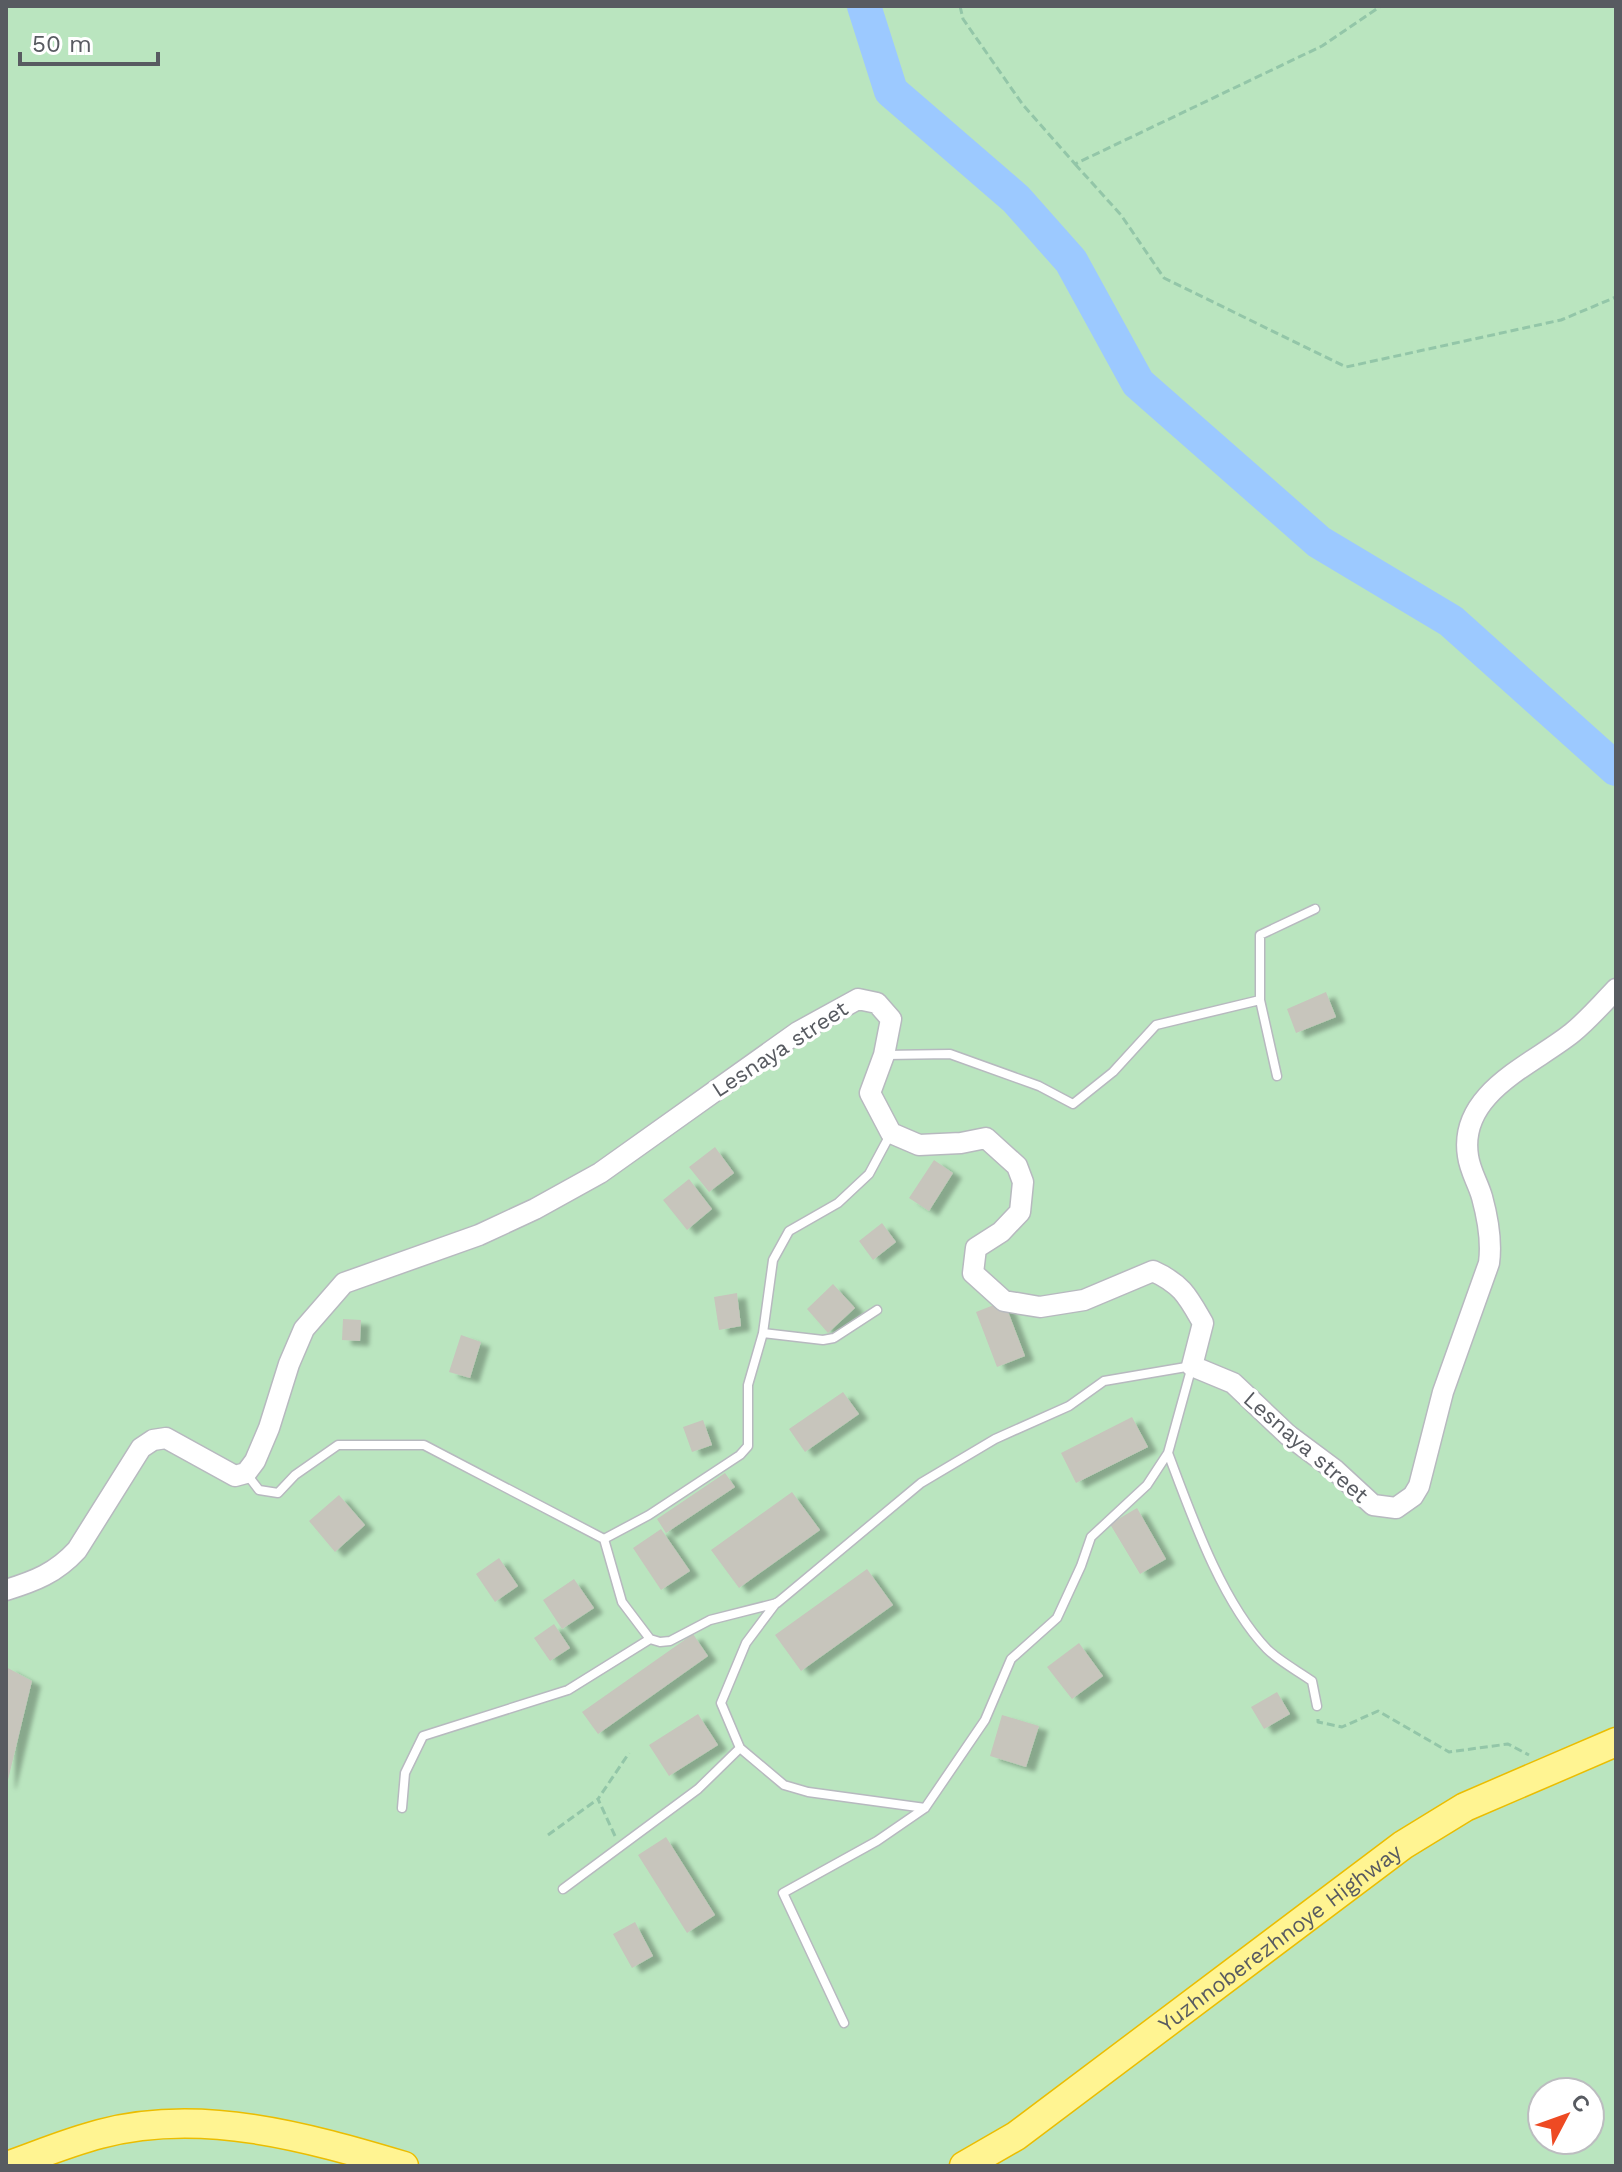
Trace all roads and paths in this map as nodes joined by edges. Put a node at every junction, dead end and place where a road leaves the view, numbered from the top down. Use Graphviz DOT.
graph roads {
  1 [pos="960,6"];
  2 [pos="1381,6"];
  3 [pos="1075,164"];
  4 [pos="1616,297"];
  5 [pos="1315,909"];
  6 [pos="1616,989"];
  7 [pos="1260,1000"];
  8 [pos="884,1055"];
  9 [pos="1277,1076"];
  10 [pos="891,1133"];
  11 [pos="877,1310"];
  12 [pos="763,1333"];
  13 [pos="1192,1366"];
  14 [pos="1168,1453"];
  15 [pos="246,1473"];
  16 [pos="604,1539"];
  17 [pos="6,1590"];
  18 [pos="777,1603"];
  19 [pos="650,1639"];
  20 [pos="1317,1706"];
  21 [pos="1616,1742"];
  22 [pos="740,1748"];
  23 [pos="629,1753"];
  24 [pos="1616,1763"];
  25 [pos="1554,1767"];
  26 [pos="598,1799"];
  27 [pos="402,1808"];
  28 [pos="925,1808"];
  29 [pos="548,1835"];
  30 [pos="620,1847"];
  31 [pos="563,1889"];
  32 [pos="844,2023"];
  33 [pos="7,2166"];
  34 [pos="47,2166"];
  35 [pos="373,2166"];
  36 [pos="404,2166"];
  37 [pos="964,2166"];
  38 [pos="992,2166"];
  1 -- 3 [label="path"];
  2 -- 3 [label="path"];
  3 -- 4 [label="path"];
  5 -- 7 [label="lane"];
  6 -- 13 [label="street, Lesnaya street"];
  7 -- 8 [label="lane"];
  7 -- 9 [label="lane"];
  8 -- 10 [label="street, Lesnaya street"];
  8 -- 15 [label="street, Lesnaya street"];
  10 -- 12 [label="lane"];
  10 -- 13 [label="street"];
  11 -- 12 [label="lane"];
  12 -- 16 [label="lane"];
  13 -- 14 [label="lane"];
  13 -- 18 [label="lane"];
  14 -- 20 [label="lane"];
  14 -- 28 [label="lane"];
  15 -- 16 [label="lane"];
  15 -- 17 [label="street"];
  16 -- 19 [label="lane"];
  18 -- 19 [label="lane"];
  18 -- 22 [label="lane"];
  19 -- 27 [label="lane"];
  20 -- 25 [label="path"];
  21 -- 25 [label="highway, Yuzhnoberezhnoye Highway"];
  22 -- 28 [label="lane"];
  22 -- 30 [label="lane"];
  23 -- 26 [label="path"];
  24 -- 38 [label="highway, Yuzhnoberezhnoye Highway"];
  25 -- 37 [label="highway, Yuzhnoberezhnoye Highway"];
  26 -- 29 [label="path"];
  26 -- 30 [label="path"];
  28 -- 32 [label="lane"];
  30 -- 31 [label="lane"];
  33 -- 36 [label="highway"];
  34 -- 35 [label="highway"];
}
